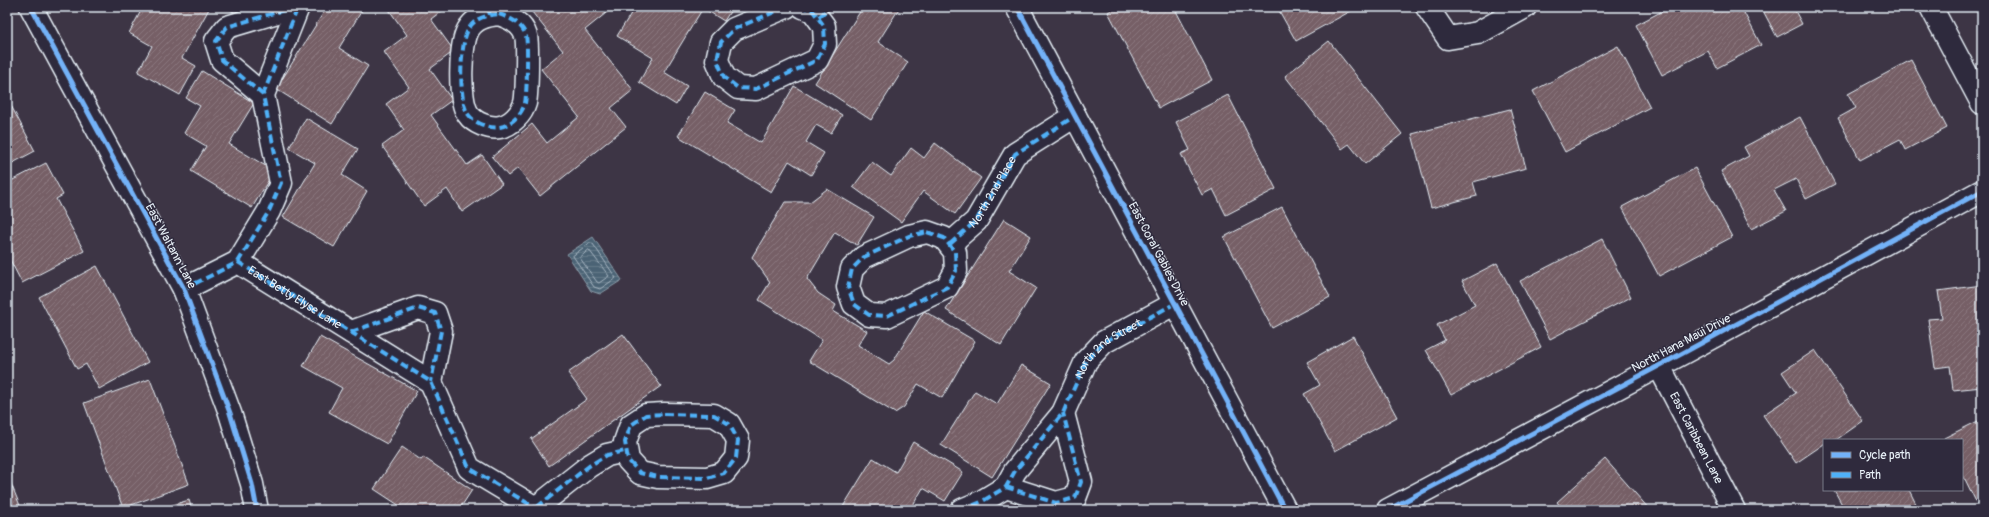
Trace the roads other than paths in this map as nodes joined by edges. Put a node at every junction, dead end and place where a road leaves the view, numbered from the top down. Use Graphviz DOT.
graph roads {
  1 [pos="31,7"];
  2 [pos="294,7"];
  3 [pos="298,7"];
  4 [pos="786,7"];
  5 [pos="1016,7"];
  6 [pos="1427,7"];
  7 [pos="1525,7"];
  8 [pos="1931,7"];
  9 [pos="817,10"];
  10 [pos="489,11"];
  11 [pos="263,96"];
  12 [pos="1982,103"];
  13 [pos="1075,116"];
  14 [pos="1982,191"];
  15 [pos="950,244"];
  16 [pos="238,262"];
  17 [pos="184,289"];
  18 [pos="1174,304"];
  19 [pos="352,332"];
  20 [pos="1659,366"];
  21 [pos="431,382"];
  22 [pos="1063,413"];
  23 [pos="625,451"];
  24 [pos="1006,487"];
  25 [pos="538,509"];
  26 [pos="257,510"];
  27 [pos="962,510"];
  28 [pos="1285,510"];
  29 [pos="1388,510"];
  30 [pos="1734,510"];
  1 -- 17 [label="street, East Waltann Lane"];
  2 -- 11 [label="street"];
  3 -- 11 [label="street"];
  4 -- 9 [label="street"];
  5 -- 13 [label="street, East Coral Gables Drive"];
  6 -- 7 [label="street"];
  8 -- 12 [label="street"];
  10 -- 10 [label="street"];
  11 -- 16 [label="street, East Betty Elyse Lane"];
  13 -- 15 [label="street, North 2nd Place"];
  13 -- 18 [label="street, East Coral Gables Drive"];
  14 -- 20 [label="street, North Hana Maui Drive"];
  15 -- 15 [label="street"];
  16 -- 17 [label="street, East Betty Elyse Lane"];
  16 -- 19 [label="street, East Betty Elyse Lane"];
  17 -- 26 [label="street, East Waltann Lane"];
  18 -- 22 [label="street, North 2nd Street"];
  18 -- 28 [label="street, East Coral Gables Drive"];
  19 -- 21 [label="street, East Betty Elyse Lane"];
  19 -- 21 [label="street, East Betty Elyse Lane"];
  20 -- 29 [label="street, North Hana Maui Drive"];
  20 -- 30 [label="street, East Caribbean Lane"];
  21 -- 25 [label="street"];
  22 -- 24 [label="street, North 2nd Street"];
  22 -- 24 [label="street"];
  23 -- 23 [label="street"];
  23 -- 25 [label="street"];
  24 -- 27 [label="street, North 2nd Street"];
}
